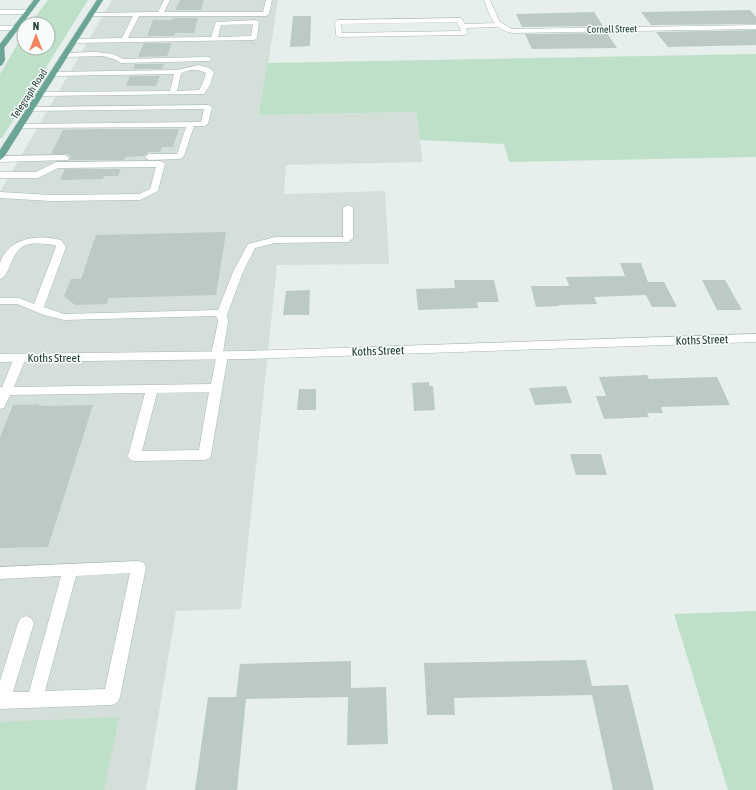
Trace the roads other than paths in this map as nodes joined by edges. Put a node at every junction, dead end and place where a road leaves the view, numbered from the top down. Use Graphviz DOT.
graph roads {
  1 [pos="37,0"];
  2 [pos="100,0"];
  3 [pos="167,0"];
  4 [pos="269,0"];
  5 [pos="487,0"];
  6 [pos="0,12"];
  7 [pos="28,12"];
  8 [pos="91,14"];
  9 [pos="137,14"];
  10 [pos="160,14"];
  11 [pos="25,16"];
  12 [pos="497,25"];
  13 [pos="462,26"];
  14 [pos="756,27"];
  15 [pos="0,28"];
  16 [pos="16,28"];
  17 [pos="214,38"];
  18 [pos="124,40"];
  19 [pos="74,41"];
  20 [pos="0,49"];
  21 [pos="66,55"];
  22 [pos="118,57"];
  23 [pos="209,59"];
  24 [pos="61,62"];
  25 [pos="0,64"];
  26 [pos="178,72"];
  27 [pos="53,74"];
  28 [pos="172,93"];
  29 [pos="40,94"];
  30 [pos="31,109"];
  31 [pos="191,124"];
  32 [pos="20,126"];
  33 [pos="2,150"];
  34 [pos="0,158"];
  35 [pos="0,175"];
  36 [pos="0,195"];
  37 [pos="348,208"];
  38 [pos="0,276"];
  39 [pos="0,301"];
  40 [pos="38,308"];
  41 [pos="222,315"];
  42 [pos="756,338"];
  43 [pos="219,356"];
  44 [pos="0,358"];
  45 [pos="20,358"];
  46 [pos="216,388"];
  47 [pos="152,389"];
  48 [pos="3,391"];
  49 [pos="0,405"];
  50 [pos="70,570"];
  51 [pos="0,573"];
  52 [pos="26,624"];
  53 [pos="35,699"];
  54 [pos="1,701"];
  1 -- 7 [label="main road"];
  2 -- 8 [label="main road, Telegraph Road"];
  3 -- 10 [label="street"];
  4 -- 10 [label="street"];
  5 -- 12 [label="street"];
  6 -- 7 [label="street"];
  7 -- 11 [label="main road"];
  8 -- 9 [label="street"];
  8 -- 19 [label="main road, Telegraph Road"];
  9 -- 10 [label="street"];
  9 -- 18 [label="street"];
  12 -- 13 [label="street, Cornell Street"];
  12 -- 14 [label="street, Cornell Street"];
  13 -- 13 [label="street"];
  15 -- 16 [label="street"];
  16 -- 20 [label="main road"];
  17 -- 17 [label="street"];
  17 -- 18 [label="street"];
  18 -- 19 [label="street"];
  19 -- 21 [label="main road, Telegraph Road"];
  20 -- 25 [label="main road"];
  21 -- 22 [label="street"];
  21 -- 24 [label="main road, Telegraph Road"];
  22 -- 23 [label="street"];
  22 -- 24 [label="street"];
  24 -- 27 [label="main road, Telegraph Road"];
  26 -- 27 [label="street"];
  26 -- 28 [label="street"];
  26 -- 28 [label="street"];
  27 -- 29 [label="main road, Telegraph Road"];
  28 -- 29 [label="street"];
  29 -- 30 [label="main road, Telegraph Road"];
  30 -- 31 [label="street"];
  30 -- 32 [label="main road, Telegraph Road"];
  31 -- 32 [label="street"];
  31 -- 34 [label="street"];
  32 -- 33 [label="main road, Telegraph Road"];
  33 -- 34 [label="main road, Telegraph Road"];
  35 -- 36 [label="street"];
  37 -- 41 [label="street"];
  38 -- 40 [label="street"];
  39 -- 40 [label="street"];
  40 -- 41 [label="street"];
  41 -- 43 [label="street"];
  42 -- 43 [label="street, Koths Street"];
  43 -- 45 [label="street, Koths Street"];
  43 -- 46 [label="street"];
  44 -- 45 [label="street, Koths Street"];
  45 -- 48 [label="street"];
  46 -- 47 [label="street"];
  46 -- 47 [label="street"];
  47 -- 48 [label="street"];
  48 -- 49 [label="street"];
  50 -- 51 [label="street"];
  50 -- 53 [label="street"];
  50 -- 53 [label="street"];
  52 -- 54 [label="street"];
  53 -- 54 [label="street"];
}
